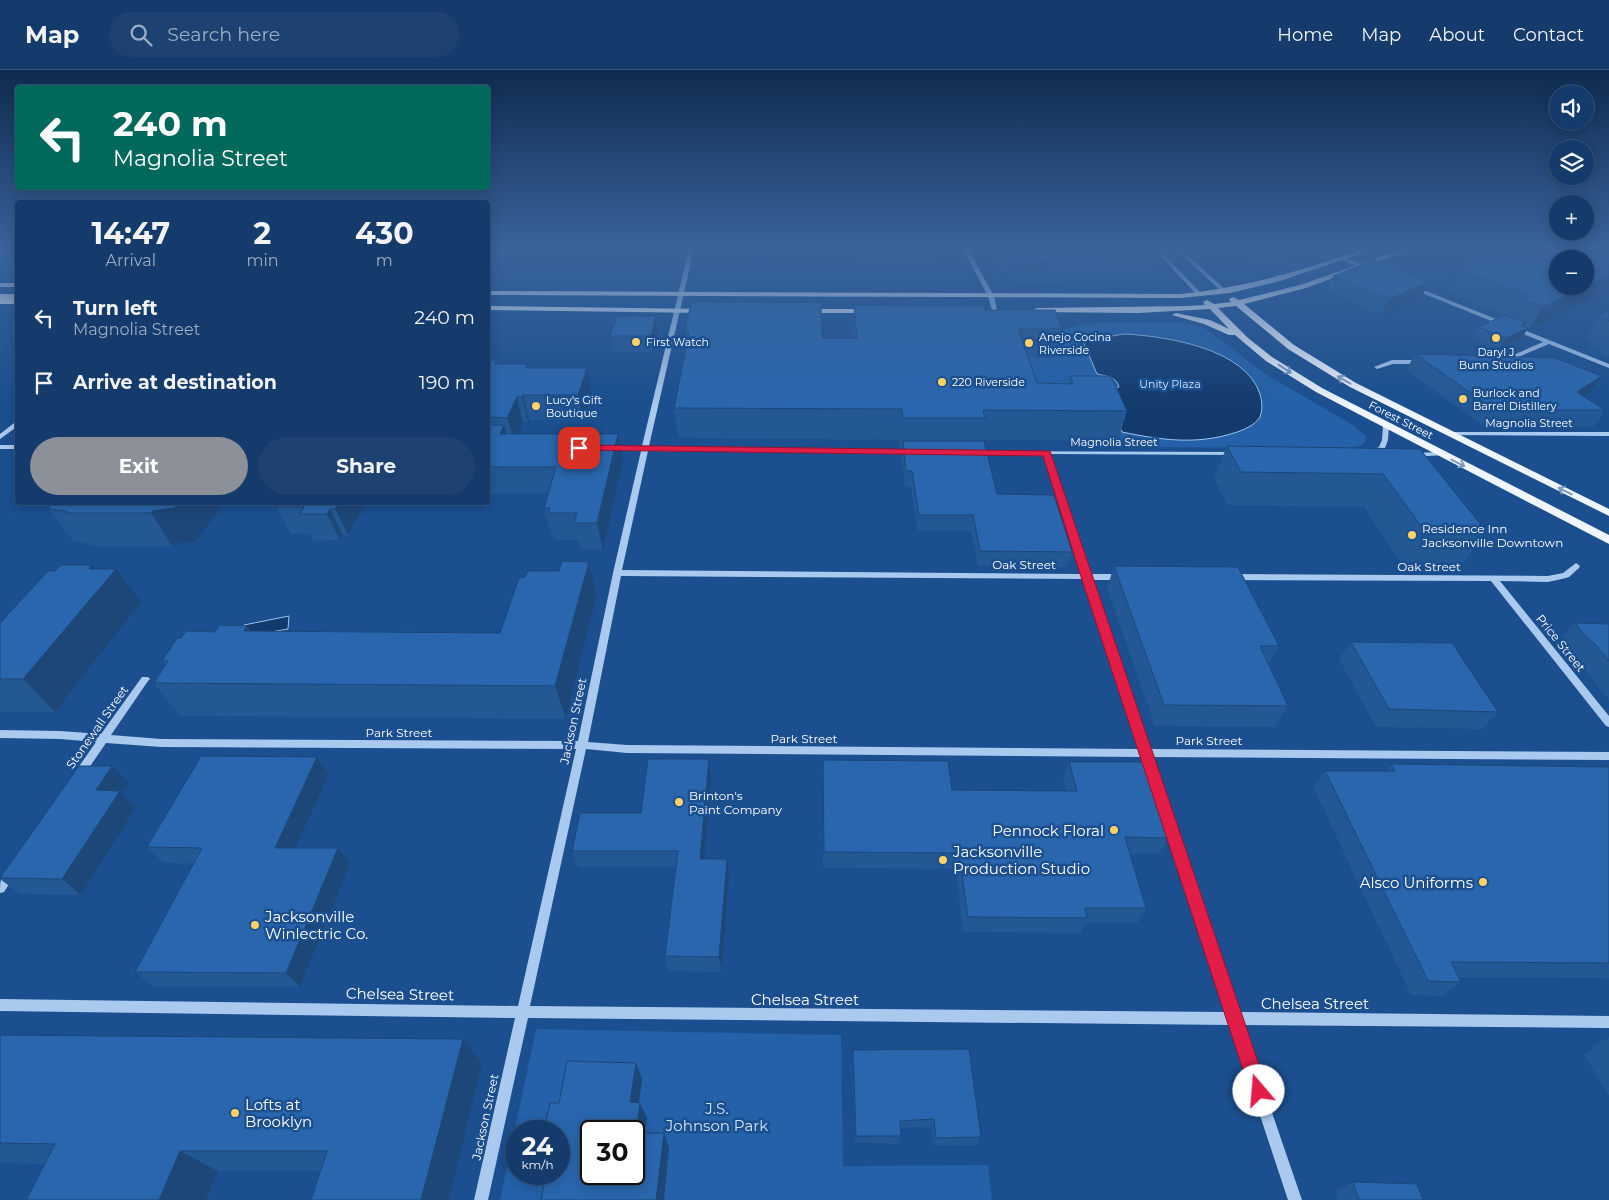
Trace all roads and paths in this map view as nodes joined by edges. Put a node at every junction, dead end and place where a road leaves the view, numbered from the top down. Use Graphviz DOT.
graph roads {
  1 [pos="679,302"];
  2 [pos="993,302"];
  3 [pos="1207,302"];
  4 [pos="1244,302"];
  5 [pos="1267,302"];
  6 [pos="1449,302"];
  7 [pos="1238,303"];
  8 [pos="1212,306"];
  9 [pos="490,308"];
  10 [pos="995,310"];
  11 [pos="1030,310"];
  12 [pos="677,311"];
  13 [pos="717,311"];
  14 [pos="793,311"];
  15 [pos="882,311"];
  16 [pos="1151,311"];
  17 [pos="1264,327"];
  18 [pos="1246,340"];
  19 [pos="1548,342"];
  20 [pos="1430,362"];
  21 [pos="1496,363"];
  22 [pos="1609,366"];
  23 [pos="1377,367"];
  24 [pos="15,424"];
  25 [pos="1386,426"];
  26 [pos="1449,434"];
  27 [pos="1609,434"];
  28 [pos="0,437"];
  29 [pos="0,447"];
  30 [pos="15,447"];
  31 [pos="598,448"];
  32 [pos="647,449"];
  33 [pos="920,452"];
  34 [pos="969,452"];
  35 [pos="1047,453"];
  36 [pos="1247,453"];
  37 [pos="1441,454"];
  38 [pos="1384,455"];
  39 [pos="1407,456"];
  40 [pos="1609,513"];
  41 [pos="1609,540"];
  42 [pos="1576,566"];
  43 [pos="617,574"];
  44 [pos="1086,577"];
  45 [pos="1130,577"];
  46 [pos="1226,577"];
  47 [pos="1493,578"];
  48 [pos="145,680"];
  49 [pos="1609,724"];
  50 [pos="0,734"];
  51 [pos="103,739"];
  52 [pos="582,745"];
  53 [pos="1146,753"];
  54 [pos="1609,756"];
  55 [pos="72,784"];
  56 [pos="17,864"];
  57 [pos="0,888"];
  58 [pos="0,1005"];
  59 [pos="521,1012"];
  60 [pos="1235,1018"];
  61 [pos="1609,1022"];
  62 [pos="481,1200"];
  63 [pos="1295,1200"];
  1 -- 12 [label="street, Jackson Street"];
  2 -- 10 [label="street"];
  3 -- 8 [label="main road, Forest Street"];
  4 -- 7 [label="main road"];
  5 -- 17 [label="main road"];
  6 -- 19 [label="street"];
  7 -- 8 [label="main road"];
  7 -- 17 [label="main road, Forest Street"];
  8 -- 16 [label="main road"];
  8 -- 18 [label="main road, Forest Street"];
  9 -- 12 [label="main road"];
  11 -- 16 [label="main road"];
  12 -- 13 [label="main road"];
  12 -- 32 [label="street, Jackson Street"];
  14 -- 15 [label="main road"];
  16 -- 18 [label="main road"];
  26 -- 17 [label="main road, Forest Street, one-way"];
  18 -- 25 [label="main road, Forest Street, one-way"];
  19 -- 21 [label="street"];
  19 -- 22 [label="street"];
  20 -- 23 [label="street"];
  24 -- 28 [label="street"];
  25 -- 37 [label="main road, Forest Street"];
  25 -- 38 [label="street"];
  26 -- 27 [label="street, Magnolia Street"];
  40 -- 26 [label="main road, Forest Street, one-way"];
  29 -- 30 [label="street"];
  31 -- 32 [label="street"];
  32 -- 33 [label="street"];
  32 -- 43 [label="street, Jackson Street"];
  34 -- 35 [label="street, Magnolia Street"];
  35 -- 36 [label="street, Magnolia Street"];
  35 -- 44 [label="street"];
  37 -- 39 [label="street"];
  37 -- 41 [label="main road, Forest Street, one-way"];
  42 -- 47 [label="street, Oak Street"];
  43 -- 44 [label="street, Oak Street"];
  43 -- 52 [label="street, Jackson Street"];
  44 -- 45 [label="street, Oak Street"];
  44 -- 53 [label="street"];
  46 -- 47 [label="street, Oak Street"];
  47 -- 49 [label="street, Price Street"];
  48 -- 51 [label="street, Stonewall Street"];
  50 -- 51 [label="street, Park Street"];
  51 -- 52 [label="street, Park Street"];
  51 -- 55 [label="street, Stonewall Street"];
  52 -- 53 [label="street, Park Street"];
  52 -- 59 [label="street, Jackson Street"];
  53 -- 54 [label="street, Park Street"];
  53 -- 60 [label="street"];
  56 -- 57 [label="street"];
  58 -- 59 [label="street, Chelsea Street"];
  59 -- 60 [label="street, Chelsea Street"];
  59 -- 62 [label="street, Jackson Street"];
  60 -- 61 [label="street, Chelsea Street"];
  60 -- 63 [label="street"];
}
